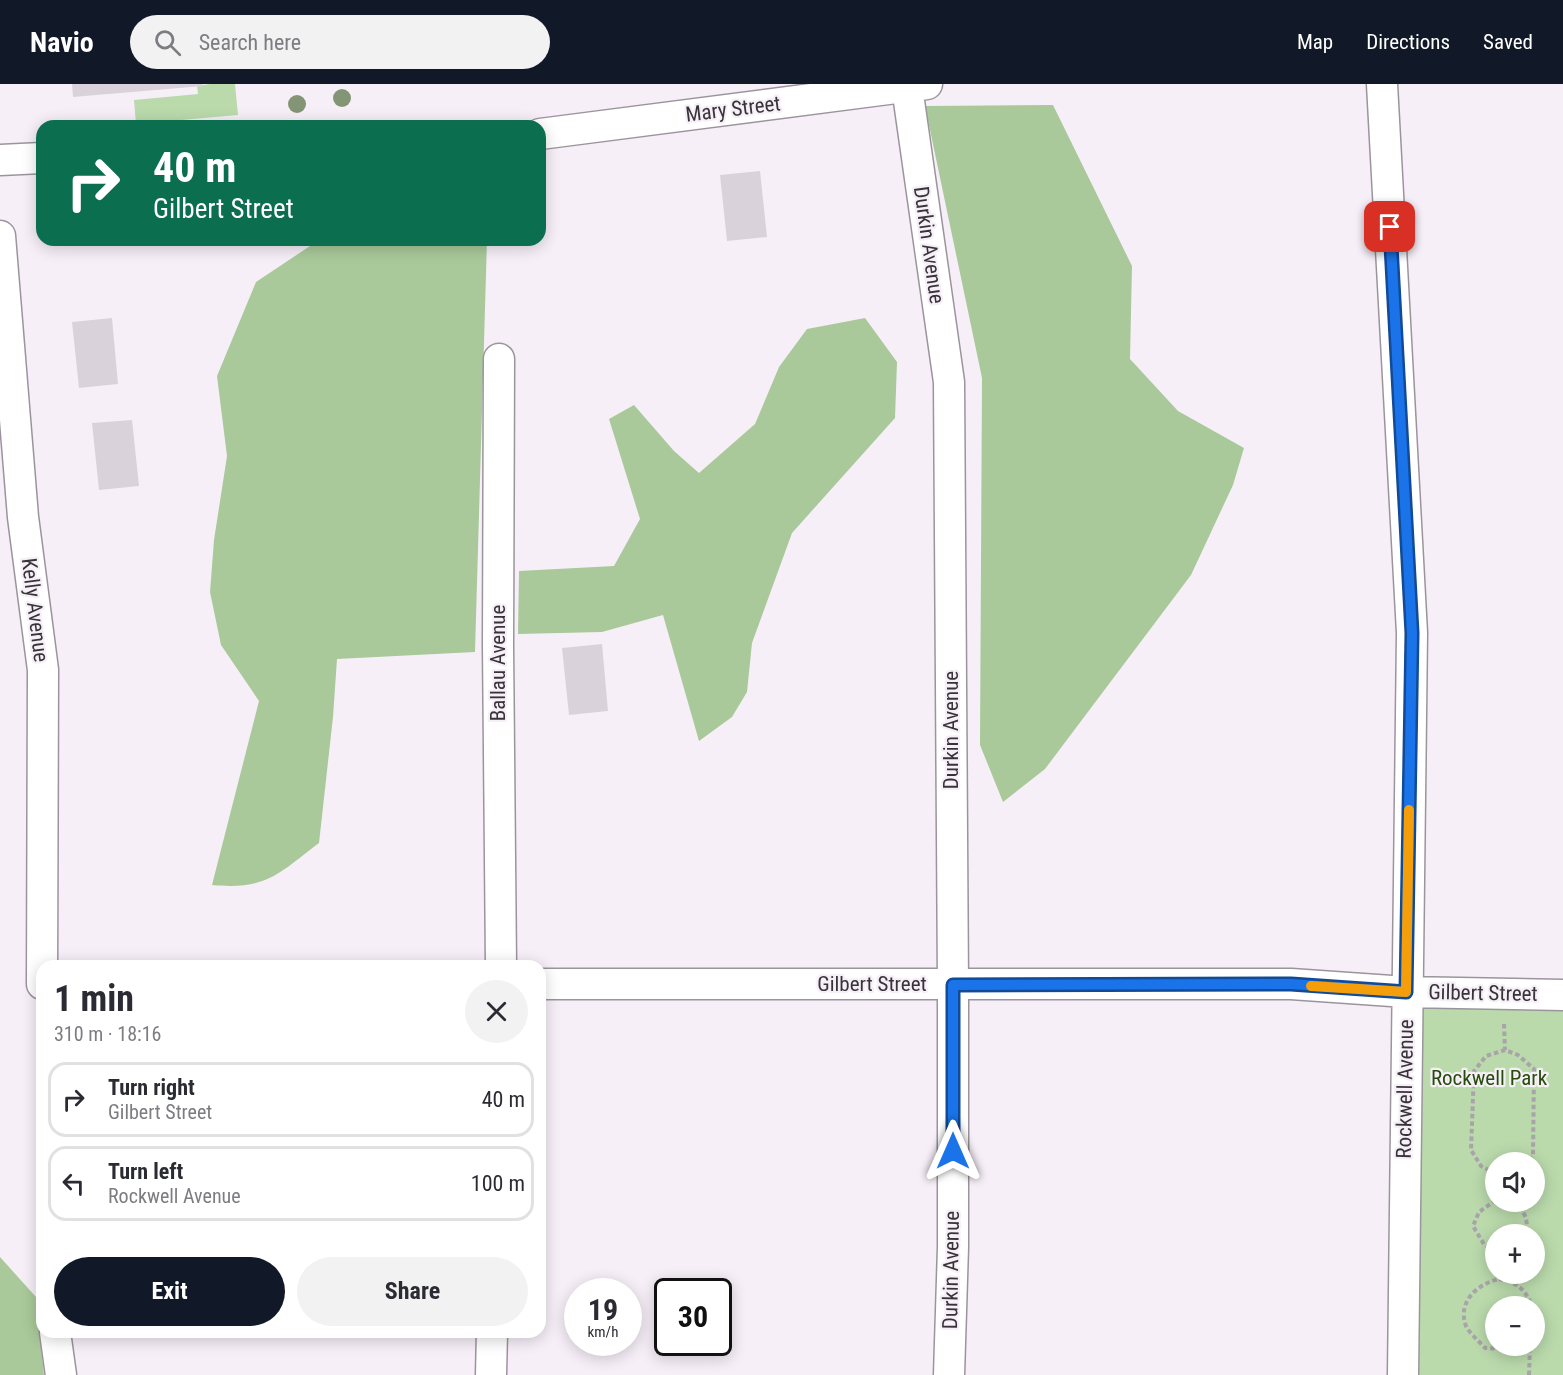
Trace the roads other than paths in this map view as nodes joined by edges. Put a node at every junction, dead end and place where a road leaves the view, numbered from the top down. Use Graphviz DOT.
graph roads {
  1 [pos="1382,84"];
  2 [pos="916,86"];
  3 [pos="546,133"];
  4 [pos="36,158"];
  5 [pos="0,160"];
  6 [pos="0,236"];
  7 [pos="499,359"];
  8 [pos="12,517"];
  9 [pos="42,960"];
  10 [pos="501,960"];
  11 [pos="546,984"];
  12 [pos="953,985"];
  13 [pos="1406,992"];
  14 [pos="1563,995"];
  15 [pos="56,1338"];
  16 [pos="492,1338"];
  17 [pos="61,1375"];
  18 [pos="490,1375"];
  19 [pos="949,1375"];
  20 [pos="1402,1375"];
  1 -- 13 [label="street, Rockwell Avenue"];
  2 -- 3 [label="street, Mary Street"];
  2 -- 12 [label="street, Durkin Avenue"];
  4 -- 5 [label="street"];
  6 -- 8 [label="street, Kelly Avenue"];
  7 -- 10 [label="street, Ballau Avenue"];
  8 -- 9 [label="street, Kelly Avenue"];
  11 -- 12 [label="street, Gilbert Street"];
  12 -- 13 [label="street, Gilbert Street"];
  12 -- 19 [label="street, Durkin Avenue"];
  13 -- 14 [label="street, Gilbert Street"];
  13 -- 20 [label="street, Rockwell Avenue"];
  15 -- 17 [label="street"];
  16 -- 18 [label="street"];
}
